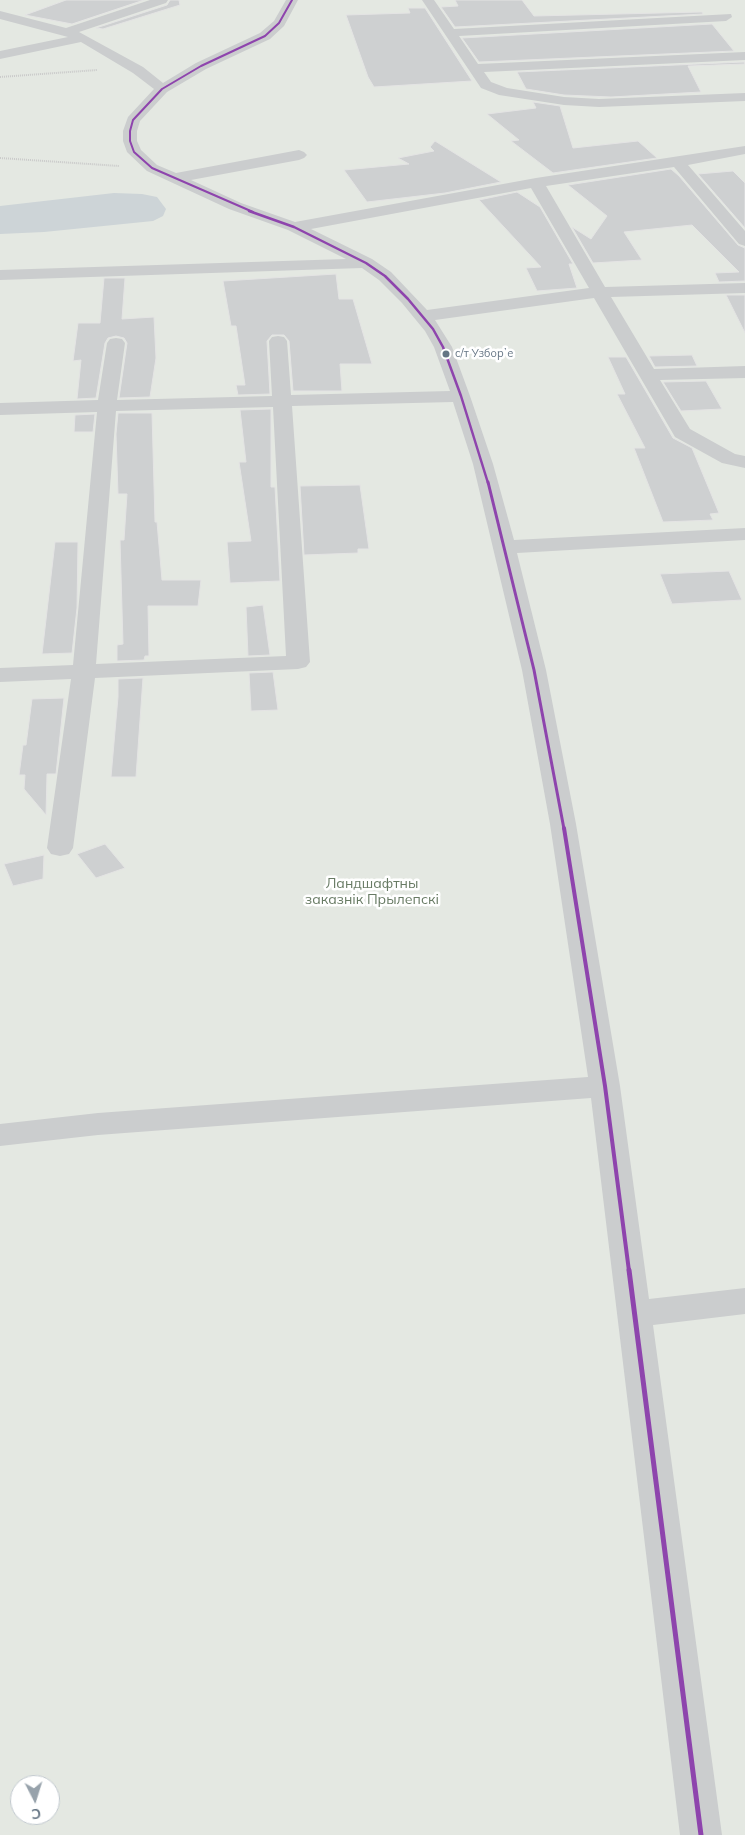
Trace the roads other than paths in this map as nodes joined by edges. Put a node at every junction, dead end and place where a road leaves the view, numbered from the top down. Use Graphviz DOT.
graph roads {
  1 [pos="162,0"];
  2 [pos="292,0"];
  3 [pos="428,0"];
  4 [pos="0,15"];
  5 [pos="726,16"];
  6 [pos="67,32"];
  7 [pos="449,33"];
  8 [pos="83,38"];
  9 [pos="0,55"];
  10 [pos="745,56"];
  11 [pos="473,68"];
  12 [pos="162,89"];
  13 [pos="745,97"];
  14 [pos="745,150"];
  15 [pos="299,155"];
  16 [pos="678,162"];
  17 [pos="176,178"];
  18 [pos="536,183"];
  19 [pos="294,227"];
  20 [pos="745,241"];
  21 [pos="366,263"];
  22 [pos="0,275"];
  23 [pos="745,288"];
  24 [pos="599,292"];
  25 [pos="422,316"];
  26 [pos="278,341"];
  27 [pos="116,343"];
  28 [pos="745,372"];
  29 [pos="648,375"];
  30 [pos="461,396"];
  31 [pos="282,402"];
  32 [pos="107,406"];
  33 [pos="0,409"];
  34 [pos="745,462"];
  35 [pos="745,534"];
  36 [pos="505,547"];
  37 [pos="84,671"];
  38 [pos="0,675"];
  39 [pos="60,848"];
  40 [pos="605,1086"];
  41 [pos="0,1135"];
  42 [pos="745,1302"];
  43 [pos="635,1314"];
  44 [pos="701,1835"];
  1 -- 6 [label="street"];
  2 -- 12 [label="street"];
  3 -- 7 [label="street"];
  4 -- 6 [label="street"];
  5 -- 7 [label="street"];
  6 -- 8 [label="street"];
  7 -- 11 [label="street"];
  8 -- 9 [label="street"];
  8 -- 12 [label="street"];
  10 -- 11 [label="street"];
  11 -- 13 [label="street"];
  12 -- 17 [label="street"];
  14 -- 16 [label="street"];
  15 -- 17 [label="street"];
  16 -- 18 [label="street"];
  16 -- 20 [label="street"];
  17 -- 19 [label="street"];
  18 -- 19 [label="street"];
  18 -- 24 [label="street"];
  19 -- 21 [label="street"];
  21 -- 22 [label="street"];
  21 -- 25 [label="street"];
  23 -- 24 [label="street"];
  24 -- 25 [label="street"];
  24 -- 29 [label="street"];
  25 -- 30 [label="street"];
  26 -- 31 [label="street"];
  27 -- 32 [label="street"];
  28 -- 29 [label="street"];
  29 -- 34 [label="street"];
  30 -- 31 [label="street"];
  30 -- 36 [label="street"];
  31 -- 32 [label="street"];
  31 -- 37 [label="street"];
  32 -- 33 [label="street"];
  32 -- 37 [label="street"];
  35 -- 36 [label="street"];
  36 -- 40 [label="street"];
  37 -- 38 [label="street"];
  37 -- 39 [label="street"];
  40 -- 41 [label="street"];
  40 -- 43 [label="street"];
  42 -- 43 [label="street"];
  43 -- 44 [label="street"];
}
